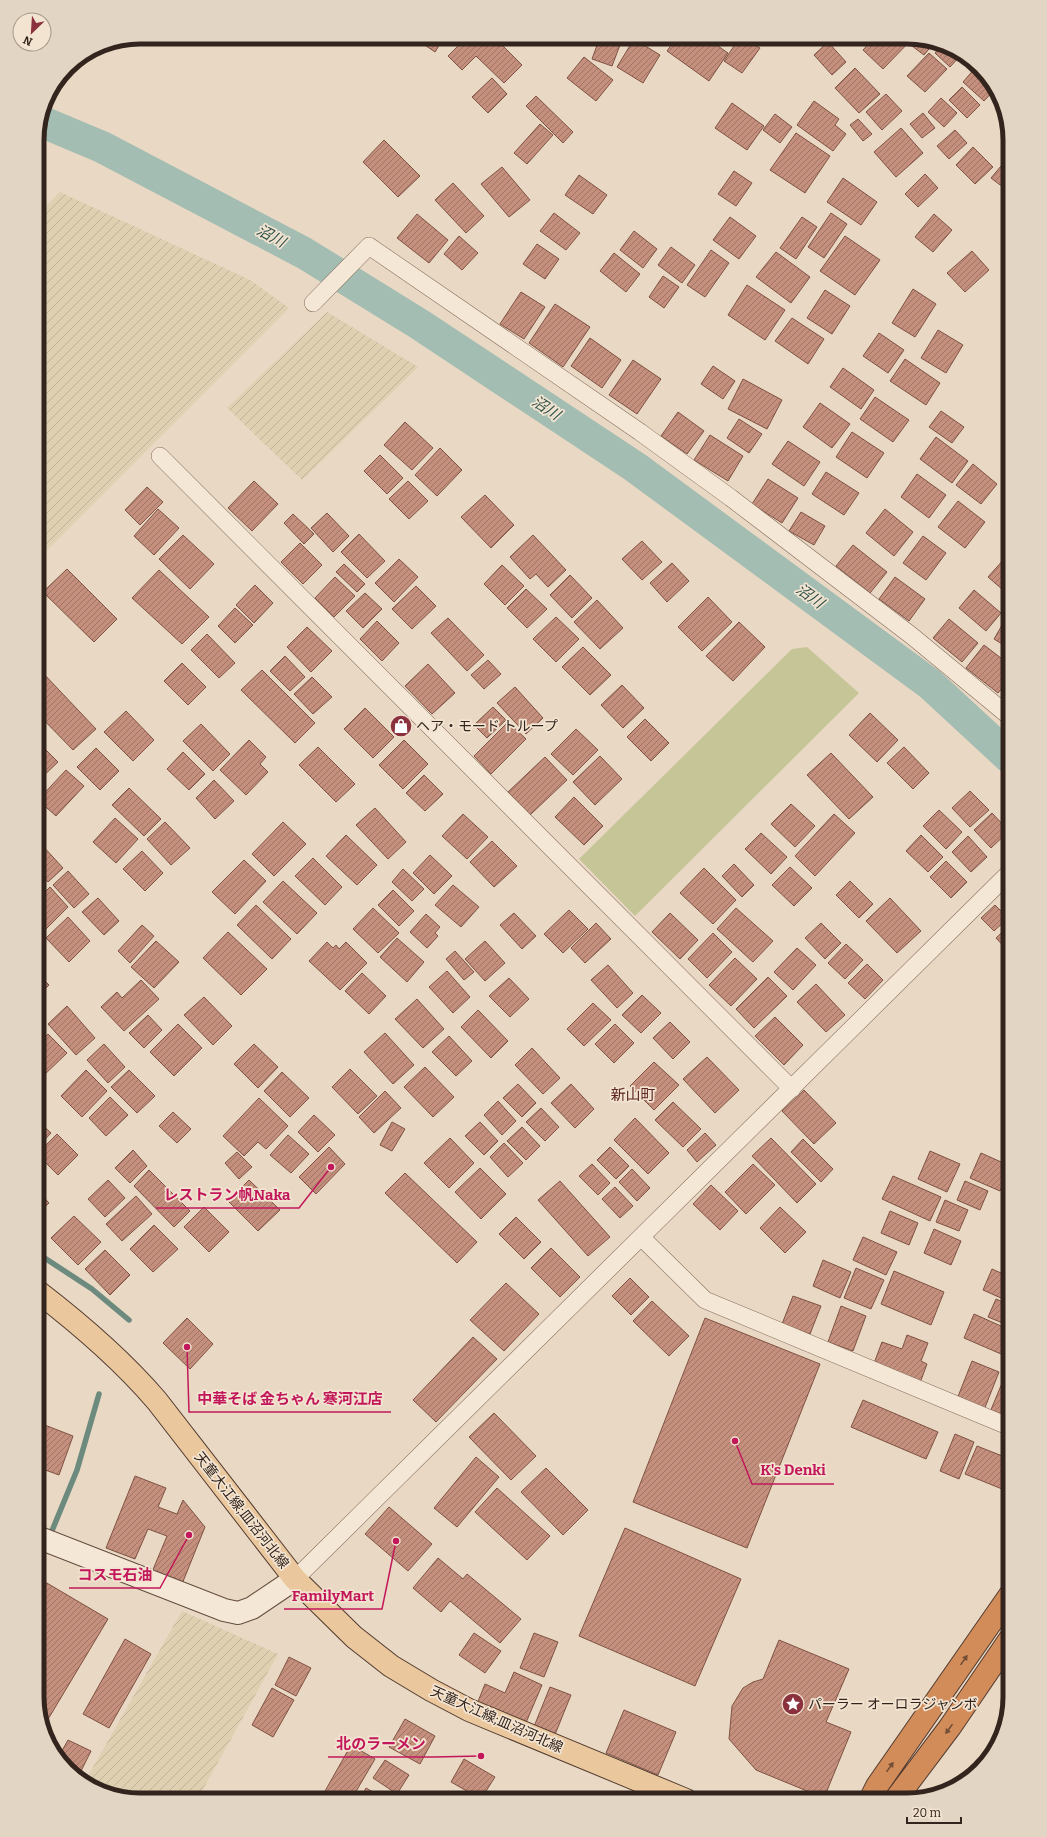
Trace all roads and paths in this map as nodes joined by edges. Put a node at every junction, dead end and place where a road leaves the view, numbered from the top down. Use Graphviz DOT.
graph roads {
  1 [pos="313,303"];
  2 [pos="160,456"];
  3 [pos="1003,710"];
  4 [pos="1003,879"];
  5 [pos="792,1089"];
  6 [pos="641,1237"];
  7 [pos="44,1296"];
  8 [pos="1003,1424"];
  9 [pos="44,1540"];
  10 [pos="295,1579"];
  11 [pos="1003,1605"];
  12 [pos="1003,1649"];
  13 [pos="669,1793"];
  14 [pos="874,1793"];
  15 [pos="900,1793"];
  1 -- 3 [label="street"];
  2 -- 5 [label="street"];
  4 -- 5 [label="street"];
  5 -- 6 [label="street"];
  6 -- 8 [label="street"];
  6 -- 10 [label="street"];
  7 -- 10 [label="main road, 天童大江線;皿沼河北線"];
  9 -- 10 [label="street"];
  10 -- 13 [label="main road, 天童大江線;皿沼河北線"];
  14 -- 11 [label="highway, one-way"];
  12 -- 15 [label="highway, one-way"];
}
